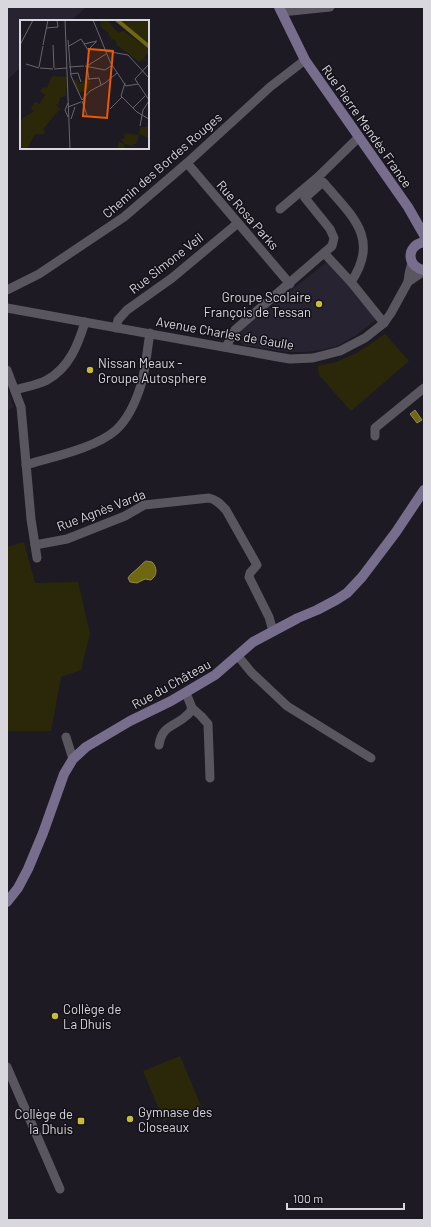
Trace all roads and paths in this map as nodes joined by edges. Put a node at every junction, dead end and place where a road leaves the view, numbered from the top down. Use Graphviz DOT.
graph roads {
  1 [pos="330,7"];
  2 [pos="280,9"];
  3 [pos="305,60"];
  4 [pos="359,137"];
  5 [pos="187,163"];
  6 [pos="408,207"];
  7 [pos="280,210"];
  8 [pos="238,223"];
  9 [pos="424,235"];
  10 [pos="419,244"];
  11 [pos="324,253"];
  12 [pos="412,262"];
  13 [pos="424,270"];
  14 [pos="351,282"];
  15 [pos="408,282"];
  16 [pos="290,284"];
  17 [pos="7,290"];
  18 [pos="7,308"];
  19 [pos="85,322"];
  20 [pos="384,323"];
  21 [pos="116,328"];
  22 [pos="150,333"];
  23 [pos="226,347"];
  24 [pos="7,370"];
  25 [pos="424,388"];
  26 [pos="15,390"];
  27 [pos="375,436"];
  28 [pos="26,464"];
  29 [pos="424,490"];
  30 [pos="36,545"];
  31 [pos="37,558"];
  32 [pos="273,631"];
  33 [pos="238,656"];
  34 [pos="186,692"];
  35 [pos="192,708"];
  36 [pos="66,737"];
  37 [pos="159,745"];
  38 [pos="371,758"];
  39 [pos="73,759"];
  40 [pos="210,778"];
  41 [pos="7,902"];
  42 [pos="7,1067"];
  43 [pos="60,1189"];
  1 -- 2 [label="street"];
  2 -- 3 [label="street, Rue Pierre Mendès France"];
  3 -- 4 [label="street, Rue Pierre Mendès France"];
  3 -- 5 [label="street, Chemin des Bordes Rouges"];
  4 -- 6 [label="street, Rue Pierre Mendès France"];
  4 -- 7 [label="street"];
  5 -- 8 [label="street, Rue Rosa Parks"];
  5 -- 17 [label="street, Chemin des Bordes Rouges"];
  6 -- 9 [label="street, Rue Pierre Mendès France"];
  6 -- 10 [label="street, Rue Pierre Mendès France"];
  8 -- 16 [label="street, Rue Rosa Parks"];
  8 -- 21 [label="street, Rue Simone Veil"];
  10 -- 12 [label="street, Rue Pierre Mendès France"];
  11 -- 14 [label="street"];
  11 -- 14 [label="street"];
  11 -- 16 [label="street"];
  12 -- 13 [label="street"];
  12 -- 15 [label="street, Avenue Charles de Gaulle"];
  13 -- 15 [label="street, Avenue Charles de Gaulle"];
  14 -- 20 [label="street"];
  15 -- 20 [label="street, Avenue Charles de Gaulle"];
  16 -- 23 [label="street"];
  18 -- 19 [label="street, Avenue Charles de Gaulle"];
  19 -- 21 [label="street, Avenue Charles de Gaulle"];
  19 -- 26 [label="street"];
  20 -- 23 [label="street, Avenue Charles de Gaulle"];
  21 -- 22 [label="street, Avenue Charles de Gaulle"];
  22 -- 23 [label="street, Avenue Charles de Gaulle"];
  22 -- 28 [label="street"];
  24 -- 26 [label="street"];
  25 -- 27 [label="street"];
  26 -- 28 [label="street"];
  28 -- 30 [label="street"];
  29 -- 32 [label="street, Rue du Château"];
  30 -- 31 [label="street"];
  30 -- 32 [label="street, Rue Agnès Varda"];
  32 -- 33 [label="street, Rue du Château"];
  33 -- 34 [label="street, Rue du Château"];
  33 -- 38 [label="street"];
  34 -- 35 [label="street"];
  34 -- 39 [label="street, Rue du Château"];
  35 -- 37 [label="street"];
  35 -- 40 [label="street"];
  36 -- 39 [label="street"];
  39 -- 41 [label="street, Rue du Château"];
  42 -- 43 [label="street"];
}
